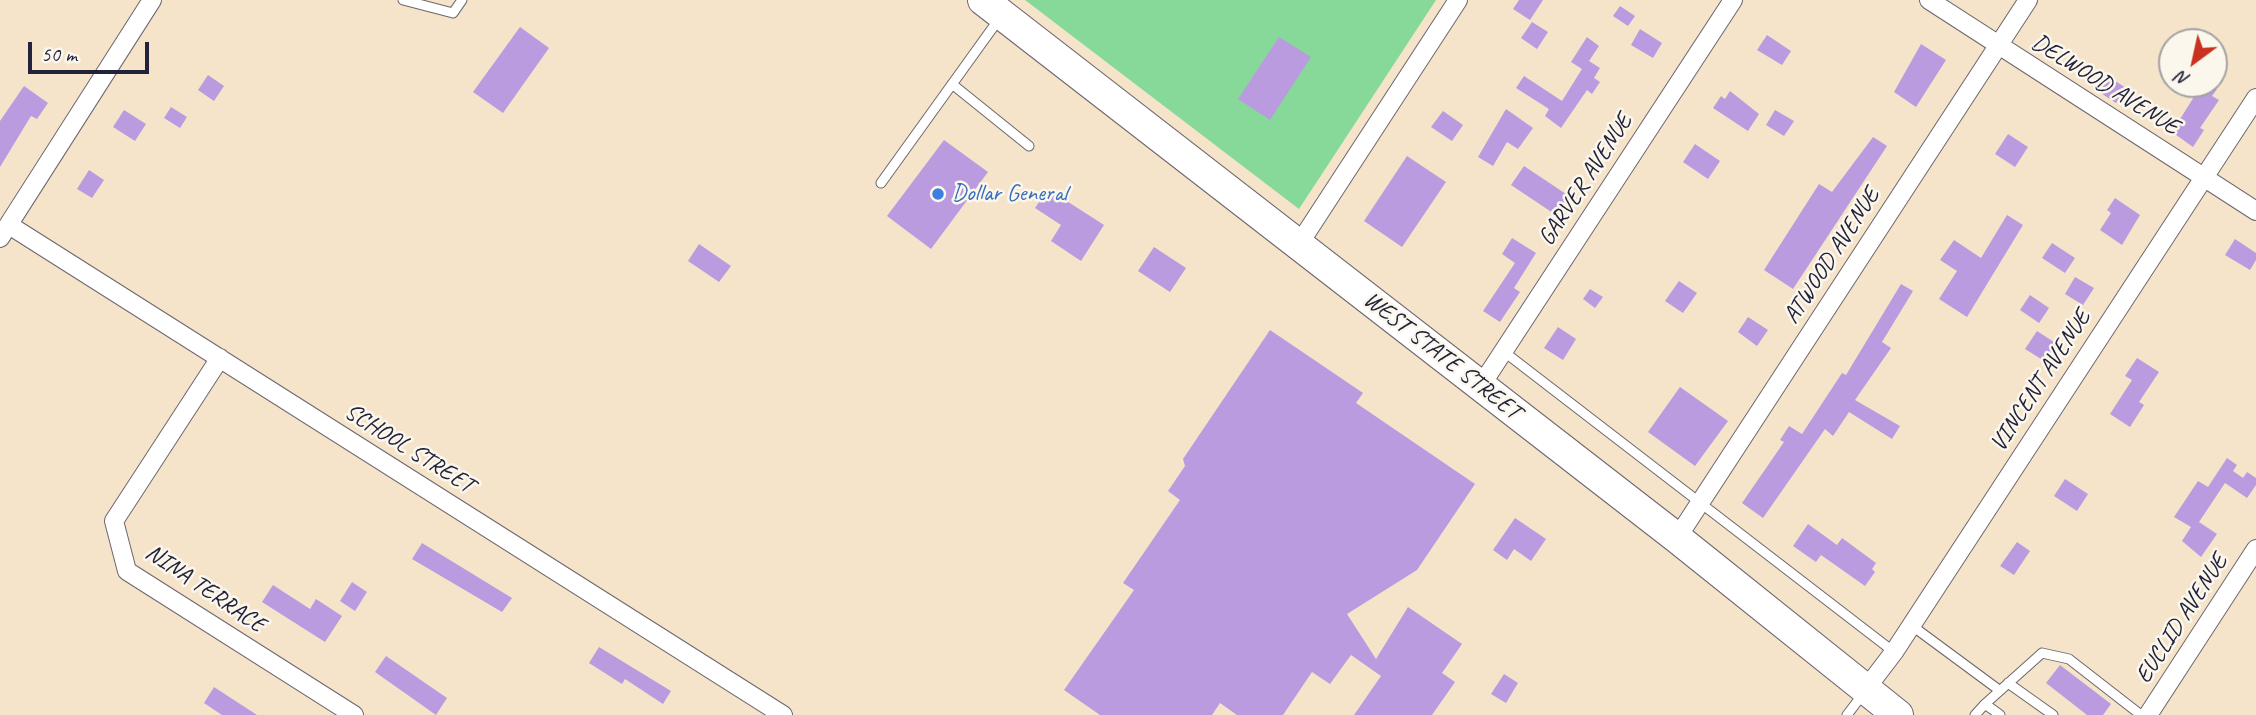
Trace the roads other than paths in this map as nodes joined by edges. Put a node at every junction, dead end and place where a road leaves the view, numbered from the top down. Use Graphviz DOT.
graph roads {
  1 [pos="152,0"];
  2 [pos="403,0"];
  3 [pos="462,0"];
  4 [pos="1458,0"];
  5 [pos="1733,0"];
  6 [pos="1929,0"];
  7 [pos="2028,0"];
  8 [pos="993,7"];
  9 [pos="1998,46"];
  10 [pos="952,84"];
  11 [pos="2256,98"];
  12 [pos="1029,146"];
  13 [pos="2204,177"];
  14 [pos="881,183"];
  15 [pos="2256,211"];
  16 [pos="4,231"];
  17 [pos="1299,244"];
  18 [pos="1503,351"];
  19 [pos="220,358"];
  20 [pos="1480,387"];
  21 [pos="1700,503"];
  22 [pos="1677,538"];
  23 [pos="2256,549"];
  24 [pos="1911,625"];
  25 [pos="1894,652"];
  26 [pos="2008,683"];
  27 [pos="1865,690"];
  28 [pos="2000,691"];
  29 [pos="1985,704"];
  30 [pos="354,715"];
  31 [pos="783,715"];
  32 [pos="1847,715"];
  33 [pos="1898,715"];
  34 [pos="1975,715"];
  35 [pos="2000,715"];
  36 [pos="2053,715"];
  37 [pos="2141,715"];
  38 [pos="2148,715"];
  1 -- 16 [label="street"];
  2 -- 3 [label="lane"];
  4 -- 17 [label="street"];
  5 -- 18 [label="street, GARVER AVENUE"];
  6 -- 9 [label="street, DELWOOD AVENUE"];
  7 -- 9 [label="street, ATWOOD AVENUE"];
  8 -- 10 [label="lane"];
  8 -- 17 [label="main road, WEST STATE STREET"];
  9 -- 13 [label="street, DELWOOD AVENUE"];
  9 -- 21 [label="street, ATWOOD AVENUE"];
  10 -- 12 [label="lane"];
  10 -- 14 [label="lane"];
  11 -- 13 [label="street, VINCENT AVENUE"];
  13 -- 15 [label="street, DELWOOD AVENUE"];
  13 -- 24 [label="street, VINCENT AVENUE"];
  16 -- 19 [label="street, SCHOOL STREET"];
  17 -- 20 [label="main road, WEST STATE STREET"];
  18 -- 20 [label="street, GARVER AVENUE"];
  18 -- 21 [label="lane"];
  19 -- 30 [label="street, NINA TERRACE"];
  19 -- 31 [label="street, SCHOOL STREET"];
  20 -- 22 [label="main road, WEST STATE STREET"];
  21 -- 22 [label="street, ATWOOD AVENUE"];
  21 -- 25 [label="lane"];
  22 -- 27 [label="main road, WEST STATE STREET"];
  23 -- 38 [label="street, EUCLID AVENUE"];
  24 -- 25 [label="street, VINCENT AVENUE"];
  24 -- 28 [label="lane"];
  25 -- 27 [label="street, VINCENT AVENUE"];
  26 -- 28 [label="lane"];
  26 -- 36 [label="lane"];
  26 -- 37 [label="lane"];
  27 -- 32 [label="lane"];
  27 -- 33 [label="main road, WEST STATE STREET"];
  28 -- 29 [label="lane"];
  29 -- 34 [label="lane"];
  29 -- 35 [label="lane"];
}
